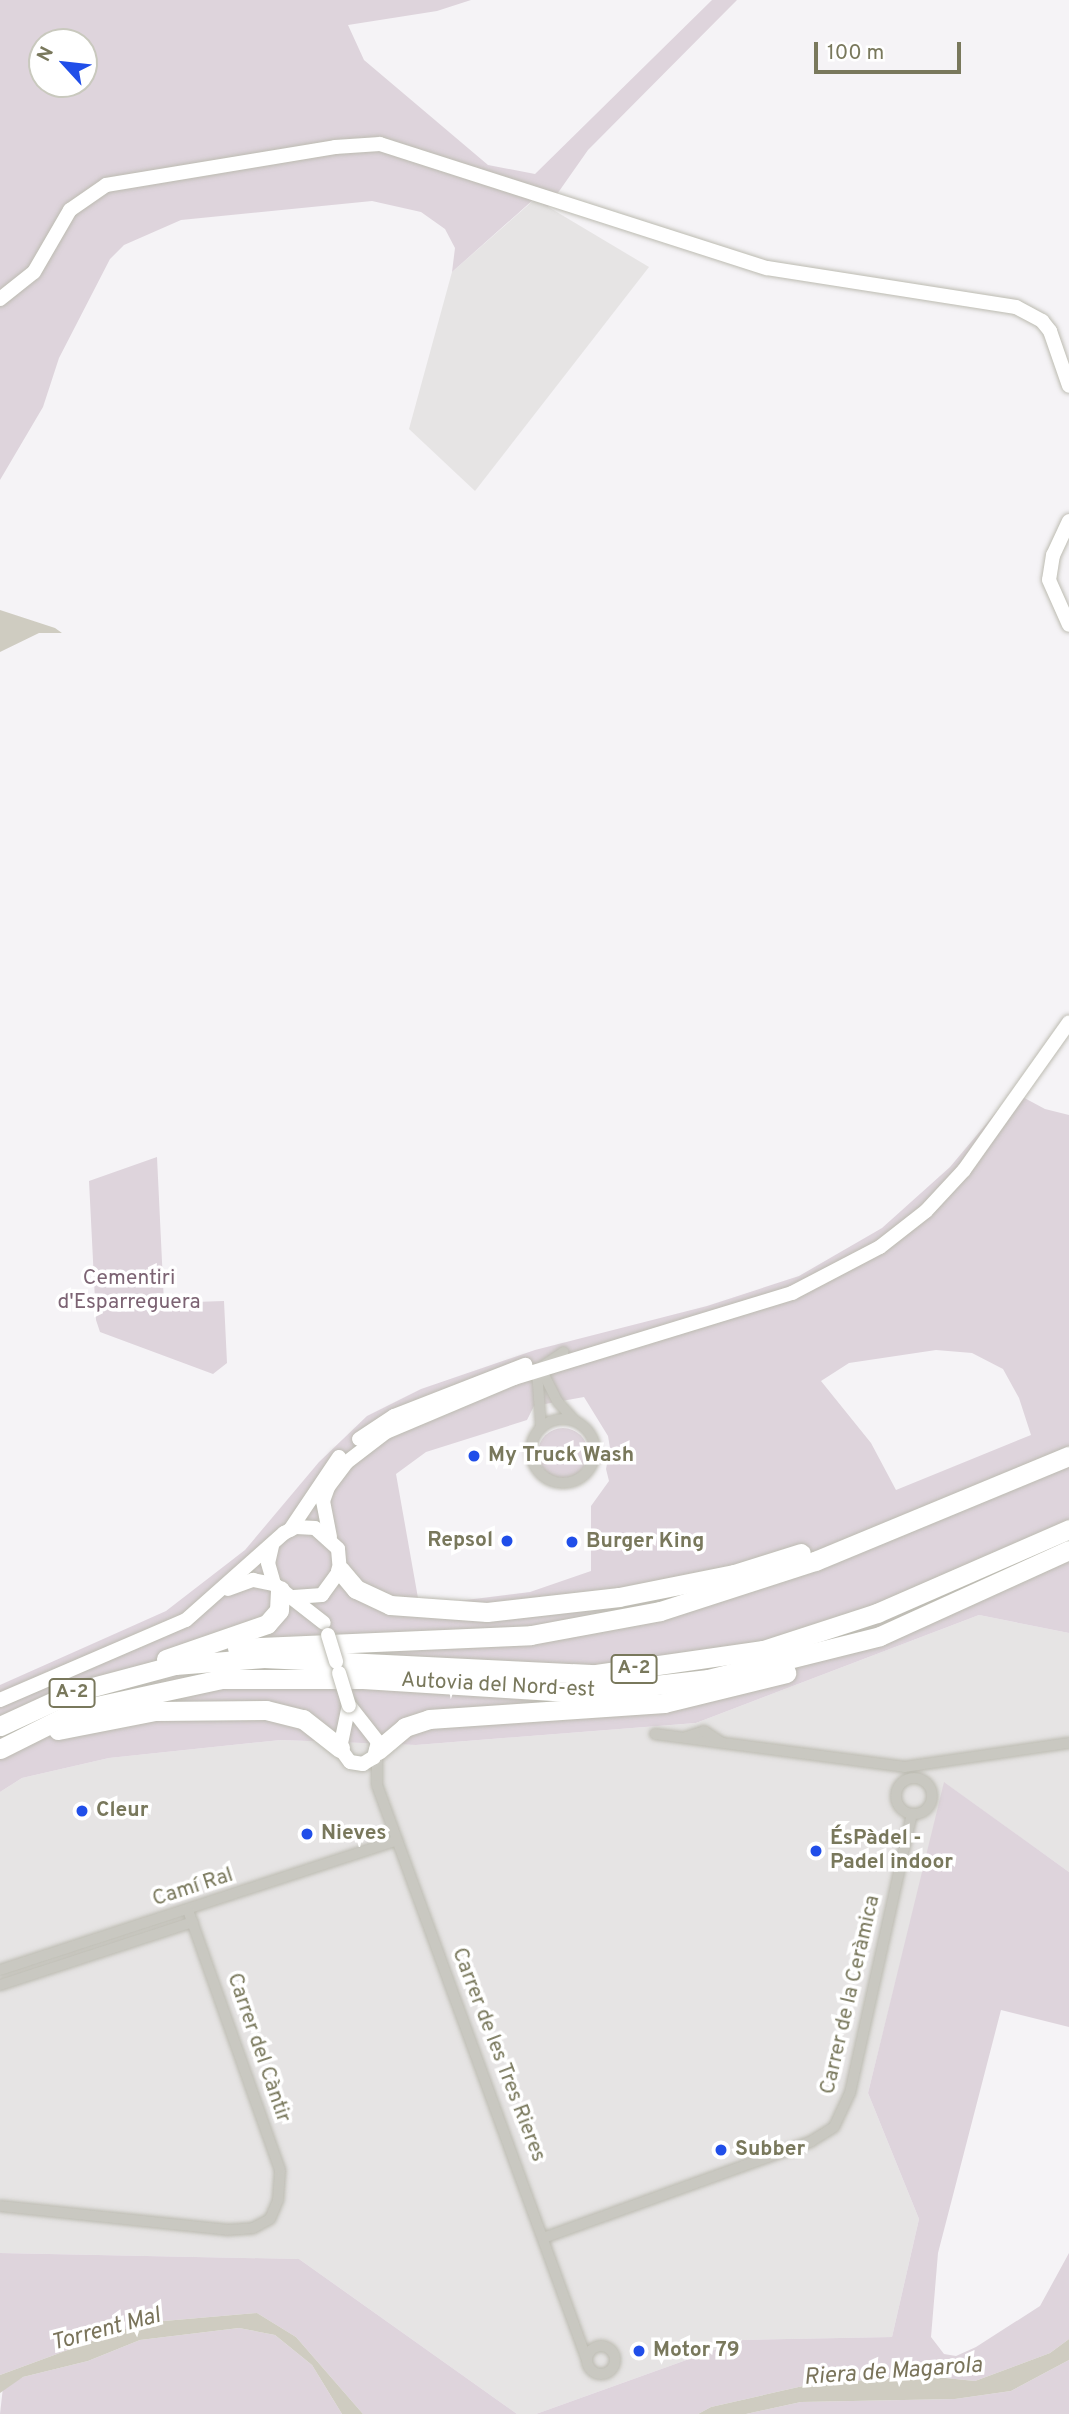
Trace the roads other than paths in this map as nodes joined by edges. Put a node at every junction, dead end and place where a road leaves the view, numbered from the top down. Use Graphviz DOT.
graph roads {
  1 [pos="0,299"];
  2 [pos="1069,386"];
  3 [pos="1069,521"];
  4 [pos="1069,625"];
  5 [pos="1069,1022"];
  6 [pos="564,1357"];
  7 [pos="537,1370"];
  8 [pos="509,1375"];
  9 [pos="550,1384"];
  10 [pos="536,1388"];
  11 [pos="574,1420"];
  12 [pos="541,1427"];
  13 [pos="1069,1456"];
  14 [pos="1020,1475"];
  15 [pos="1069,1529"];
  16 [pos="290,1530"];
  17 [pos="330,1537"];
  18 [pos="272,1545"];
  19 [pos="1069,1550"];
  20 [pos="340,1570"];
  21 [pos="283,1590"];
  22 [pos="329,1590"];
  23 [pos="224,1591"];
  24 [pos="326,1629"];
  25 [pos="880,1636"];
  26 [pos="175,1665"];
  27 [pos="149,1670"];
  28 [pos="0,1700"];
  29 [pos="349,1705"];
  30 [pos="0,1726"];
  31 [pos="369,1728"];
  32 [pos="43,1729"];
  33 [pos="654,1734"];
  34 [pos="342,1740"];
  35 [pos="1069,1743"];
  36 [pos="0,1749"];
  37 [pos="377,1752"];
  38 [pos="357,1764"];
  39 [pos="377,1785"];
  40 [pos="912,1814"];
  41 [pos="397,1840"];
  42 [pos="188,1910"];
  43 [pos="193,1922"];
  44 [pos="0,1970"];
  45 [pos="0,1986"];
  46 [pos="0,2206"];
  47 [pos="546,2237"];
  48 [pos="581,2339"];
  49 [pos="597,2347"];
  50 [pos="587,2360"];
  1 -- 2 [label="main road"];
  3 -- 4 [label="main road"];
  5 -- 6 [label="main road"];
  6 -- 7 [label="main road"];
  6 -- 8 [label="main road"];
  6 -- 9 [label="street"];
  7 -- 8 [label="main road"];
  7 -- 9 [label="street"];
  7 -- 10 [label="street"];
  8 -- 10 [label="street"];
  8 -- 16 [label="main road"];
  8 -- 17 [label="main road"];
  9 -- 11 [label="street"];
  10 -- 12 [label="street"];
  11 -- 12 [label="street"];
  11 -- 12 [label="street"];
  13 -- 14 [label="highway"];
  14 -- 20 [label="highway"];
  14 -- 26 [label="highway"];
  15 -- 26 [label="highway, Autovia del Nord-est / A-2"];
  16 -- 17 [label="main road"];
  16 -- 18 [label="main road"];
  17 -- 20 [label="main road"];
  18 -- 21 [label="main road"];
  18 -- 23 [label="main road"];
  19 -- 25 [label="highway, Autovia del Nord-est / A-2"];
  20 -- 22 [label="main road"];
  21 -- 22 [label="main road"];
  21 -- 23 [label="main road"];
  21 -- 24 [label="main road"];
  21 -- 27 [label="highway"];
  22 -- 24 [label="main road"];
  23 -- 28 [label="main road"];
  24 -- 29 [label="main road, bridge"];
  25 -- 32 [label="highway, Autovia del Nord-est / A-2"];
  25 -- 37 [label="highway"];
  26 -- 27 [label="highway, Autovia del Nord-est / A-2"];
  27 -- 30 [label="highway, Autovia del Nord-est / A-2"];
  29 -- 31 [label="main road"];
  29 -- 34 [label="main road"];
  31 -- 34 [label="main road"];
  31 -- 37 [label="main road"];
  32 -- 34 [label="highway"];
  32 -- 36 [label="highway, Autovia del Nord-est / A-2"];
  33 -- 35 [label="street"];
  34 -- 38 [label="main road"];
  37 -- 38 [label="main road"];
  37 -- 39 [label="street, Carrer de les Tres Rieres"];
  38 -- 39 [label="street, Carrer de les Tres Rieres"];
  39 -- 41 [label="street, Carrer de les Tres Rieres"];
  40 -- 47 [label="street, Carrer de la Ceràmica"];
  41 -- 42 [label="street, Camí Ral"];
  41 -- 47 [label="street, Carrer de les Tres Rieres"];
  42 -- 43 [label="street, Carrer del Càntir"];
  42 -- 44 [label="street, Camí Ral"];
  43 -- 45 [label="street, Camí Ral"];
  43 -- 46 [label="street, Carrer del Càntir"];
  47 -- 48 [label="street, Carrer de les Tres Rieres"];
  48 -- 49 [label="street"];
  48 -- 50 [label="street, Carrer de les Tres Rieres"];
  49 -- 50 [label="street"];
  49 -- 50 [label="street"];
}
